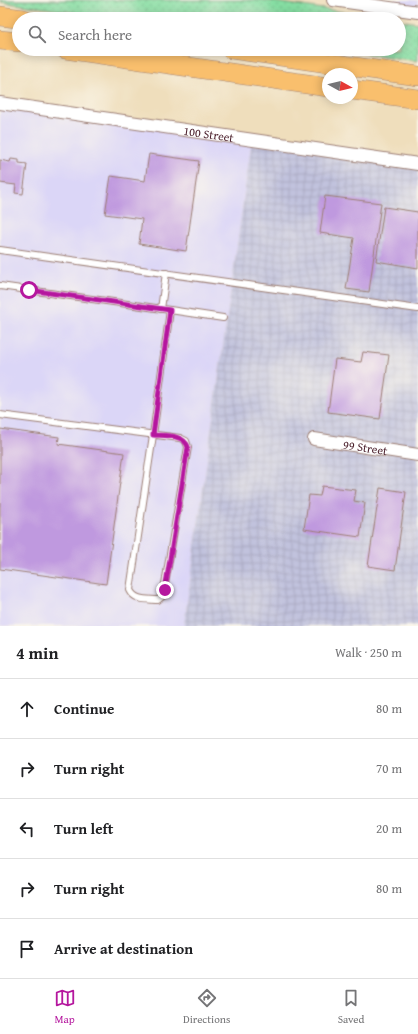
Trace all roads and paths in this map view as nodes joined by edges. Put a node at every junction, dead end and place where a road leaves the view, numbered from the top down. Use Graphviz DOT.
graph roads {
  1 [pos="333,0"];
  2 [pos="418,12"];
  3 [pos="0,16"];
  4 [pos="12,18"];
  5 [pos="0,40"];
  6 [pos="12,41"];
  7 [pos="113,56"];
  8 [pos="279,56"];
  9 [pos="418,76"];
  10 [pos="322,86"];
  11 [pos="358,91"];
  12 [pos="418,99"];
  13 [pos="0,103"];
  14 [pos="418,164"];
  15 [pos="0,250"];
  16 [pos="166,273"];
  17 [pos="0,286"];
  18 [pos="161,309"];
  19 [pos="418,309"];
  20 [pos="170,310"];
  21 [pos="223,318"];
  22 [pos="0,415"];
  23 [pos="153,435"];
  24 [pos="314,439"];
  25 [pos="418,455"];
  1 -- 2 [label="street"];
  3 -- 4 [label="main road"];
  5 -- 6 [label="main road"];
  7 -- 10 [label="main road"];
  8 -- 9 [label="main road"];
  11 -- 12 [label="main road"];
  13 -- 14 [label="street, 100 Street"];
  15 -- 16 [label="lane"];
  16 -- 18 [label="lane"];
  16 -- 19 [label="lane"];
  17 -- 18 [label="lane"];
  18 -- 20 [label="lane"];
  20 -- 21 [label="lane"];
  20 -- 23 [label="lane"];
  22 -- 23 [label="lane"];
  23 -- 23 [label="lane"];
  24 -- 25 [label="street, 99 Street"];
}
